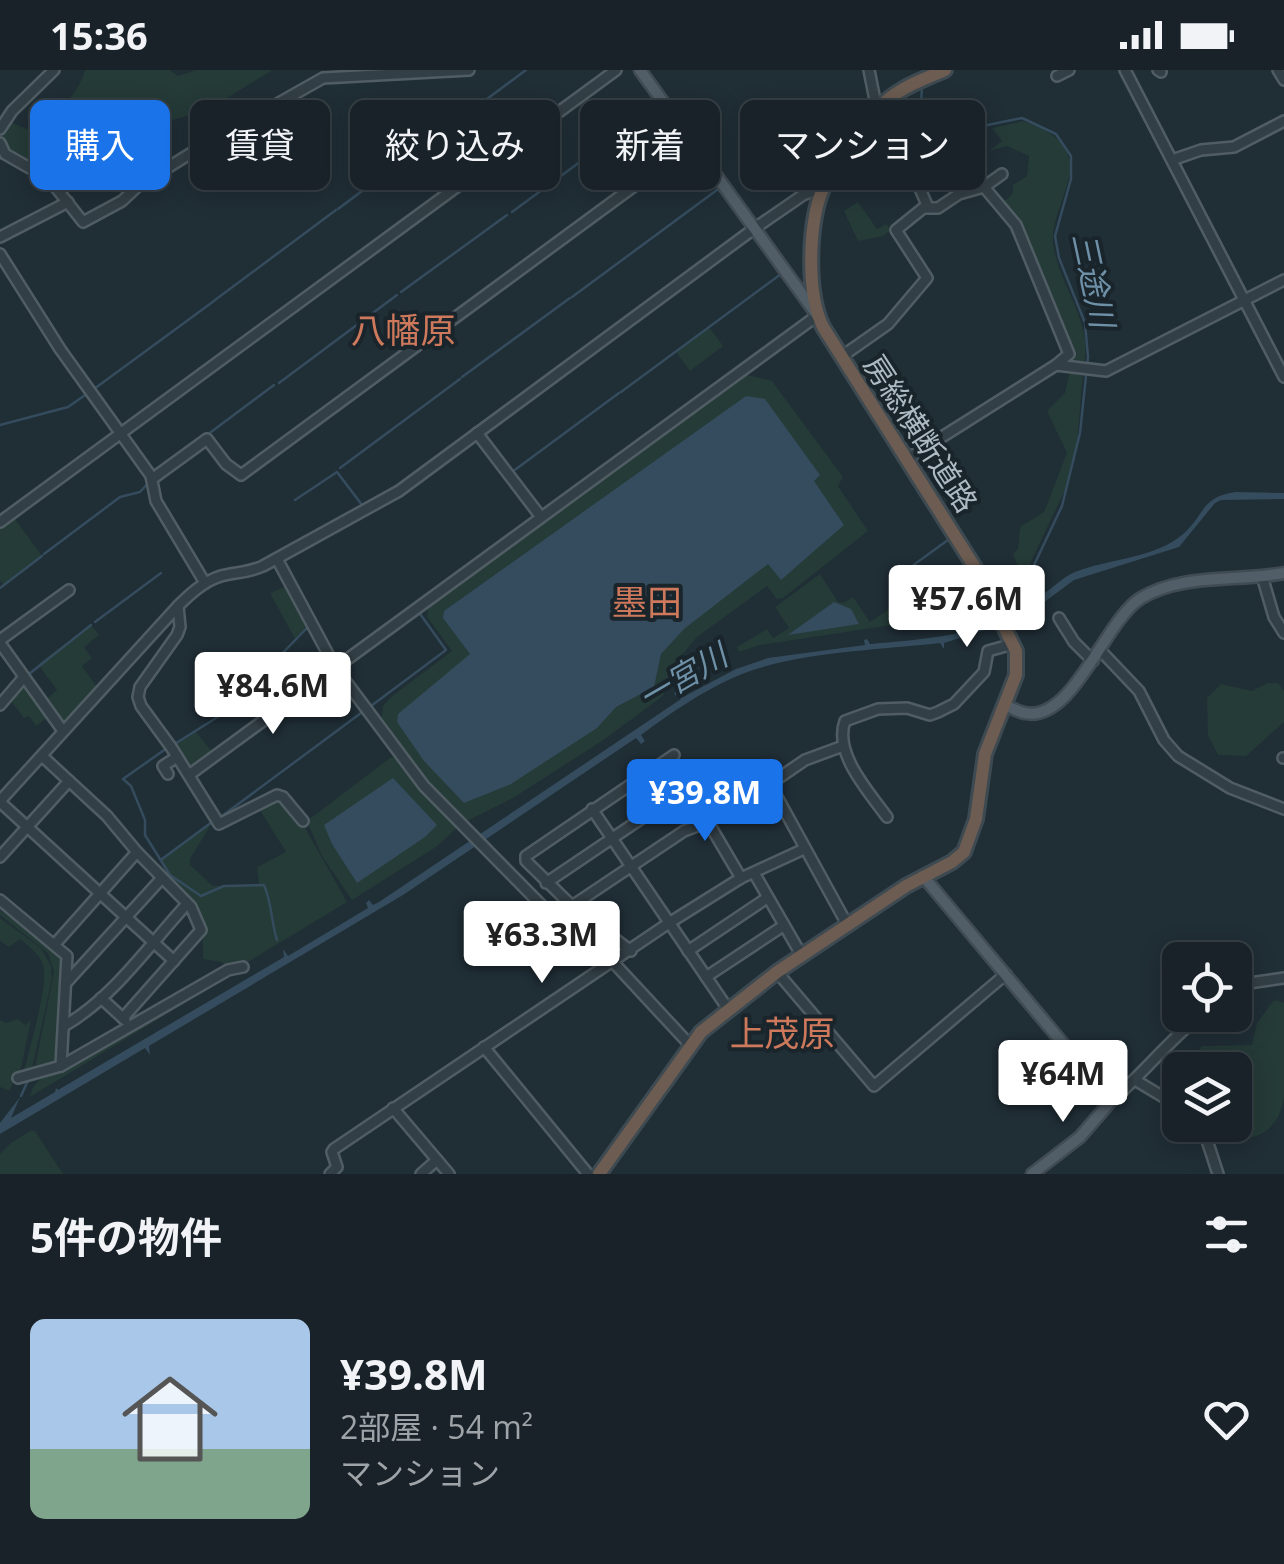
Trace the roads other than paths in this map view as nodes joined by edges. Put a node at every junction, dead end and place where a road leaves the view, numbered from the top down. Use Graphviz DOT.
graph roads {
  1 [pos="54,70"];
  2 [pos="469,70"];
  3 [pos="616,70"];
  4 [pos="640,70"];
  5 [pos="869,70"];
  6 [pos="1069,70"];
  7 [pos="1125,70"];
  8 [pos="1278,70"];
  9 [pos="939,73"];
  10 [pos="1058,76"];
  11 [pos="1284,80"];
  12 [pos="662,100"];
  13 [pos="877,100"];
  14 [pos="889,100"];
  15 [pos="1284,120"];
  16 [pos="0,128"];
  17 [pos="0,143"];
  18 [pos="1172,160"];
  19 [pos="1002,174"];
  20 [pos="720,179"];
  21 [pos="985,186"];
  22 [pos="985,188"];
  23 [pos="629,190"];
  24 [pos="815,190"];
  25 [pos="823,190"];
  26 [pos="919,190"];
  27 [pos="973,190"];
  28 [pos="68,202"];
  29 [pos="926,208"];
  30 [pos="755,228"];
  31 [pos="0,236"];
  32 [pos="0,254"];
  33 [pos="1284,280"];
  34 [pos="1244,301"];
  35 [pos="818,316"];
  36 [pos="841,357"];
  37 [pos="1056,365"];
  38 [pos="1284,376"];
  39 [pos="477,432"];
  40 [pos="122,433"];
  41 [pos="908,459"];
  42 [pos="152,479"];
  43 [pos="541,516"];
  44 [pos="0,522"];
  45 [pos="277,559"];
  46 [pos="1284,573"];
  47 [pos="1262,576"];
  48 [pos="205,583"];
  49 [pos="68,590"];
  50 [pos="178,606"];
  51 [pos="1059,618"];
  52 [pos="1284,633"];
  53 [pos="0,642"];
  54 [pos="1013,644"];
  55 [pos="1099,650"];
  56 [pos="1092,661"];
  57 [pos="335,667"];
  58 [pos="24,677"];
  59 [pos="0,704"];
  60 [pos="1004,705"];
  61 [pos="64,731"];
  62 [pos="843,746"];
  63 [pos="674,755"];
  64 [pos="42,756"];
  65 [pos="178,757"];
  66 [pos="168,774"];
  67 [pos="188,774"];
  68 [pos="645,775"];
  69 [pos="69,781"];
  70 [pos="770,784"];
  71 [pos="1,798"];
  72 [pos="592,809"];
  73 [pos="1284,809"];
  74 [pos="887,817"];
  75 [pos="302,821"];
  76 [pos="708,822"];
  77 [pos="27,827"];
  78 [pos="612,838"];
  79 [pos="804,849"];
  80 [pos="137,852"];
  81 [pos="0,857"];
  82 [pos="631,866"];
  83 [pos="754,873"];
  84 [pos="922,876"];
  85 [pos="162,878"];
  86 [pos="741,878"];
  87 [pos="546,883"];
  88 [pos="100,894"];
  89 [pos="767,898"];
  90 [pos="0,900"];
  91 [pos="187,904"];
  92 [pos="572,906"];
  93 [pos="126,918"];
  94 [pos="554,918"];
  95 [pos="669,923"];
  96 [pos="782,926"];
  97 [pos="848,926"];
  98 [pos="152,941"];
  99 [pos="55,944"];
  100 [pos="688,950"];
  101 [pos="631,951"];
  102 [pos="802,956"];
  103 [pos="174,960"];
  104 [pos="613,962"];
  105 [pos="243,967"];
  106 [pos="777,972"];
  107 [pos="1006,974"];
  108 [pos="706,977"];
  109 [pos="1284,978"];
  110 [pos="66,983"];
  111 [pos="1252,983"];
  112 [pos="101,998"];
  113 [pos="728,1009"];
  114 [pos="126,1022"];
  115 [pos="64,1026"];
  116 [pos="1179,1032"];
  117 [pos="690,1045"];
  118 [pos="484,1047"];
  119 [pos="61,1066"];
  120 [pos="18,1078"];
  121 [pos="1135,1080"];
  122 [pos="1162,1096"];
  123 [pos="1111,1101"];
  124 [pos="393,1108"];
  125 [pos="1208,1142"];
  126 [pos="437,1160"];
  127 [pos="330,1174"];
  128 [pos="421,1174"];
  129 [pos="449,1174"];
  130 [pos="588,1174"];
  131 [pos="599,1174"];
  132 [pos="1032,1174"];
  133 [pos="1218,1174"];
  1 -- 16 [label="street"];
  2 -- 28 [label="street"];
  3 -- 40 [label="street"];
  4 -- 12 [label="main road"];
  5 -- 13 [label="street"];
  6 -- 10 [label="street"];
  7 -- 18 [label="street"];
  8 -- 11 [label="street"];
  9 -- 14 [label="highway, 房総横断道路"];
  15 -- 18 [label="street"];
  17 -- 28 [label="street"];
  18 -- 34 [label="street"];
  19 -- 21 [label="street"];
  20 -- 30 [label="main road"];
  22 -- 37 [label="street"];
  23 -- 42 [label="street"];
  24 -- 30 [label="street"];
  25 -- 35 [label="highway, 房総横断道路"];
  26 -- 29 [label="street"];
  27 -- 29 [label="street"];
  28 -- 31 [label="street"];
  29 -- 36 [label="street"];
  30 -- 35 [label="main road"];
  30 -- 39 [label="street"];
  32 -- 40 [label="street"];
  33 -- 34 [label="street"];
  34 -- 37 [label="street"];
  34 -- 38 [label="street"];
  35 -- 36 [label="highway, 房総横断道路"];
  35 -- 43 [label="street"];
  36 -- 41 [label="highway, 房総横断道路"];
  37 -- 41 [label="street"];
  39 -- 43 [label="street"];
  39 -- 45 [label="street"];
  40 -- 42 [label="street"];
  40 -- 44 [label="street"];
  41 -- 54 [label="highway, 房総横断道路"];
  42 -- 48 [label="street"];
  43 -- 57 [label="street"];
  45 -- 48 [label="street"];
  45 -- 57 [label="street"];
  46 -- 47 [label="main road"];
  47 -- 52 [label="street"];
  47 -- 55 [label="main road"];
  48 -- 50 [label="street"];
  49 -- 53 [label="street"];
  50 -- 61 [label="street"];
  50 -- 65 [label="street"];
  51 -- 56 [label="street"];
  53 -- 58 [label="street"];
  54 -- 60 [label="highway"];
  54 -- 62 [label="street"];
  55 -- 56 [label="main road"];
  55 -- 73 [label="street"];
  56 -- 60 [label="main road"];
  57 -- 67 [label="street"];
  57 -- 94 [label="street"];
  58 -- 59 [label="street"];
  58 -- 61 [label="street"];
  60 -- 84 [label="highway"];
  61 -- 64 [label="street"];
  62 -- 70 [label="street"];
  62 -- 74 [label="street"];
  63 -- 68 [label="street"];
  64 -- 69 [label="street"];
  64 -- 71 [label="street"];
  65 -- 66 [label="street"];
  65 -- 67 [label="street"];
  67 -- 75 [label="street"];
  68 -- 72 [label="street"];
  68 -- 78 [label="street"];
  69 -- 77 [label="street"];
  69 -- 80 [label="street"];
  70 -- 76 [label="street"];
  70 -- 79 [label="street"];
  71 -- 77 [label="street"];
  72 -- 78 [label="street"];
  72 -- 87 [label="street"];
  76 -- 82 [label="street"];
  76 -- 86 [label="street"];
  77 -- 81 [label="street"];
  77 -- 88 [label="street"];
  78 -- 82 [label="street"];
  78 -- 87 [label="street"];
  79 -- 83 [label="street"];
  79 -- 97 [label="street"];
  80 -- 85 [label="street"];
  80 -- 88 [label="street"];
  82 -- 92 [label="street"];
  82 -- 95 [label="street"];
  83 -- 86 [label="street"];
  83 -- 89 [label="street"];
  84 -- 97 [label="highway"];
  84 -- 107 [label="main road"];
  85 -- 91 [label="street"];
  85 -- 93 [label="street"];
  86 -- 95 [label="street"];
  87 -- 92 [label="street"];
  88 -- 93 [label="street"];
  88 -- 99 [label="street"];
  89 -- 96 [label="street"];
  89 -- 100 [label="street"];
  90 -- 99 [label="street"];
  91 -- 98 [label="street"];
  91 -- 103 [label="street"];
  92 -- 94 [label="street"];
  92 -- 101 [label="street"];
  93 -- 98 [label="street"];
  93 -- 110 [label="street"];
  94 -- 104 [label="street"];
  95 -- 100 [label="street"];
  95 -- 101 [label="street"];
  96 -- 102 [label="street"];
  96 -- 108 [label="street"];
  97 -- 102 [label="highway"];
  98 -- 103 [label="street"];
  98 -- 112 [label="street"];
  99 -- 110 [label="street"];
  100 -- 108 [label="street"];
  101 -- 104 [label="street"];
  102 -- 106 [label="highway"];
  103 -- 114 [label="street"];
  104 -- 117 [label="street"];
  104 -- 118 [label="street"];
  105 -- 114 [label="street"];
  106 -- 107 [label="street"];
  106 -- 113 [label="highway"];
  107 -- 123 [label="main road"];
  108 -- 113 [label="street"];
  109 -- 111 [label="street"];
  110 -- 115 [label="street"];
  112 -- 114 [label="street"];
  112 -- 115 [label="street"];
  113 -- 117 [label="highway"];
  114 -- 119 [label="street"];
  115 -- 119 [label="street"];
  116 -- 121 [label="street"];
  117 -- 131 [label="highway"];
  118 -- 124 [label="street"];
  118 -- 130 [label="street"];
  119 -- 120 [label="street"];
  121 -- 122 [label="street"];
  121 -- 123 [label="street"];
  123 -- 132 [label="main road"];
  124 -- 126 [label="street"];
  124 -- 127 [label="street"];
  125 -- 133 [label="street"];
  126 -- 128 [label="street"];
  126 -- 129 [label="street"];
}
